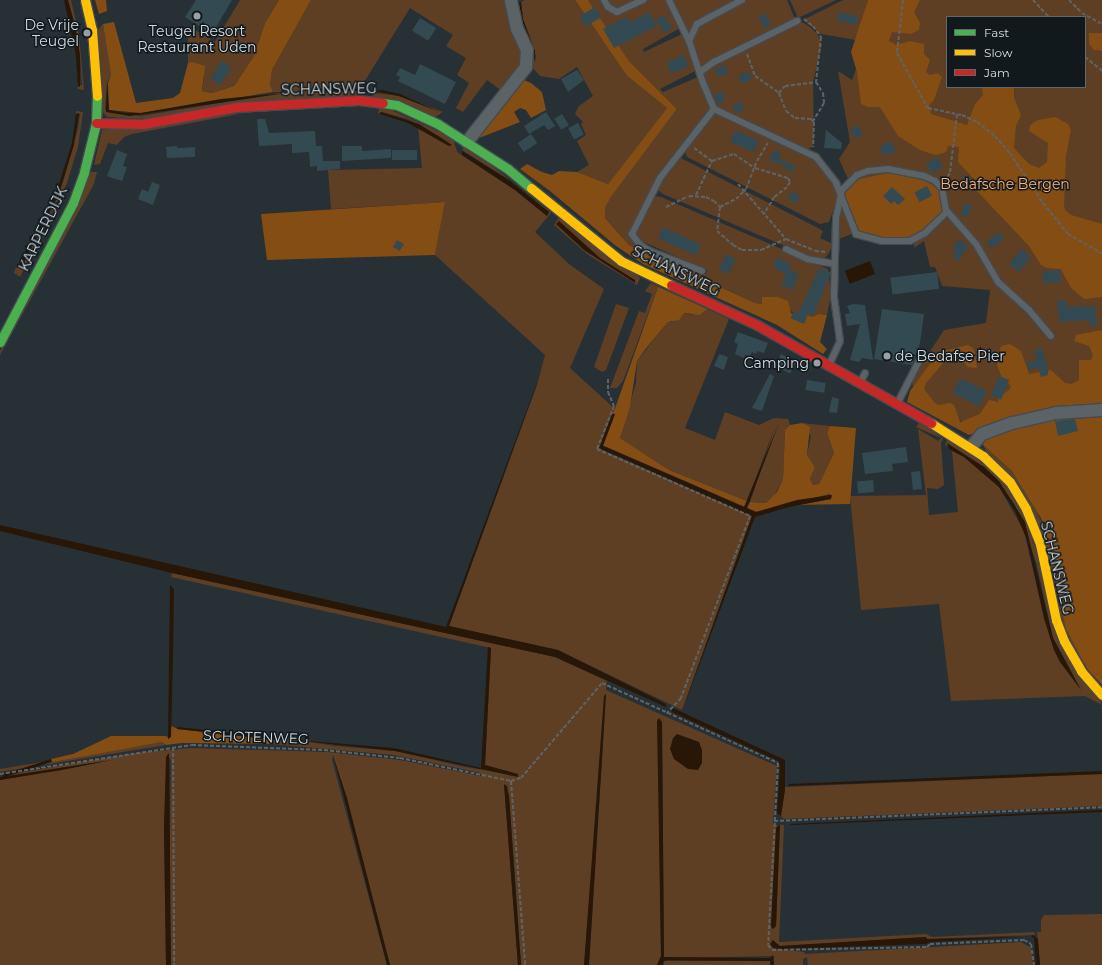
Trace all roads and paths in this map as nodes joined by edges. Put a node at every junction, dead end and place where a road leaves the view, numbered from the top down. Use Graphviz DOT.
graph roads {
  1 [pos="85,0"];
  2 [pos="512,0"];
  3 [pos="604,0"];
  4 [pos="643,0"];
  5 [pos="669,0"];
  6 [pos="742,0"];
  7 [pos="903,0"];
  8 [pos="1033,0"];
  9 [pos="1069,0"];
  10 [pos="1048,16"];
  11 [pos="797,21"];
  12 [pos="1102,24"];
  13 [pos="690,41"];
  14 [pos="744,47"];
  15 [pos="1086,58"];
  16 [pos="1102,71"];
  17 [pos="700,72"];
  18 [pos="816,82"];
  19 [pos="779,93"];
  20 [pos="714,109"];
  21 [pos="957,114"];
  22 [pos="813,121"];
  23 [pos="96,123"];
  24 [pos="773,135"];
  25 [pos="689,140"];
  26 [pos="467,142"];
  27 [pos="814,156"];
  28 [pos="712,160"];
  29 [pos="755,168"];
  30 [pos="738,184"];
  31 [pos="942,188"];
  32 [pos="743,193"];
  33 [pos="696,195"];
  34 [pos="841,196"];
  35 [pos="666,207"];
  36 [pos="720,207"];
  37 [pos="947,212"];
  38 [pos="764,214"];
  39 [pos="786,238"];
  40 [pos="786,249"];
  41 [pos="836,252"];
  42 [pos="1102,254"];
  43 [pos="834,264"];
  44 [pos="702,271"];
  45 [pos="1051,336"];
  46 [pos="0,342"];
  47 [pos="919,361"];
  48 [pos="829,365"];
  49 [pos="865,373"];
  50 [pos="608,379"];
  51 [pos="860,383"];
  52 [pos="896,404"];
  53 [pos="1102,410"];
  54 [pos="971,447"];
  55 [pos="1102,695"];
  56 [pos="667,713"];
  57 [pos="173,747"];
  58 [pos="0,774"];
  59 [pos="511,781"];
  60 [pos="1102,807"];
  61 [pos="774,821"];
  62 [pos="174,965"];
  63 [pos="525,965"];
  64 [pos="1034,965"];
  1 -- 23 [label="street, KARPERDIJK"];
  2 -- 26 [label="street"];
  3 -- 4 [label="lane"];
  5 -- 13 [label="lane"];
  6 -- 13 [label="lane"];
  7 -- 21 [label="path"];
  8 -- 10 [label="path"];
  9 -- 12 [label="path"];
  11 -- 14 [label="lane"];
  11 -- 18 [label="path"];
  13 -- 17 [label="lane"];
  14 -- 17 [label="lane"];
  14 -- 19 [label="path"];
  15 -- 16 [label="path"];
  17 -- 20 [label="lane"];
  18 -- 19 [label="path"];
  18 -- 22 [label="path"];
  19 -- 22 [label="path"];
  20 -- 24 [label="lane"];
  20 -- 25 [label="lane"];
  21 -- 31 [label="path"];
  21 -- 42 [label="path"];
  22 -- 27 [label="path"];
  23 -- 26 [label="street, SCHANSWEG"];
  23 -- 46 [label="street, KARPERDIJK"];
  24 -- 27 [label="lane"];
  24 -- 29 [label="path"];
  25 -- 28 [label="path"];
  25 -- 44 [label="lane"];
  26 -- 48 [label="street, SCHANSWEG"];
  27 -- 34 [label="lane"];
  28 -- 29 [label="path"];
  28 -- 33 [label="path"];
  29 -- 32 [label="path"];
  29 -- 38 [label="path"];
  30 -- 32 [label="path"];
  31 -- 34 [label="lane"];
  31 -- 37 [label="lane"];
  32 -- 36 [label="path"];
  32 -- 38 [label="path"];
  33 -- 35 [label="path"];
  33 -- 36 [label="path"];
  34 -- 37 [label="lane"];
  34 -- 41 [label="lane"];
  36 -- 39 [label="path"];
  37 -- 45 [label="lane"];
  38 -- 39 [label="path"];
  39 -- 41 [label="path"];
  40 -- 43 [label="lane"];
  41 -- 43 [label="lane"];
  43 -- 48 [label="lane"];
  47 -- 52 [label="lane"];
  48 -- 51 [label="street, SCHANSWEG"];
  49 -- 51 [label="lane"];
  50 -- 56 [label="path"];
  51 -- 52 [label="street, SCHANSWEG"];
  52 -- 54 [label="street, SCHANSWEG"];
  53 -- 54 [label="street"];
  54 -- 55 [label="street, SCHANSWEG"];
  56 -- 59 [label="path"];
  56 -- 61 [label="path"];
  57 -- 58 [label="path, SCHOTENWEG"];
  57 -- 59 [label="path, SCHOTENWEG"];
  57 -- 62 [label="path"];
  59 -- 63 [label="path"];
  60 -- 61 [label="path"];
  61 -- 64 [label="path"];
}
